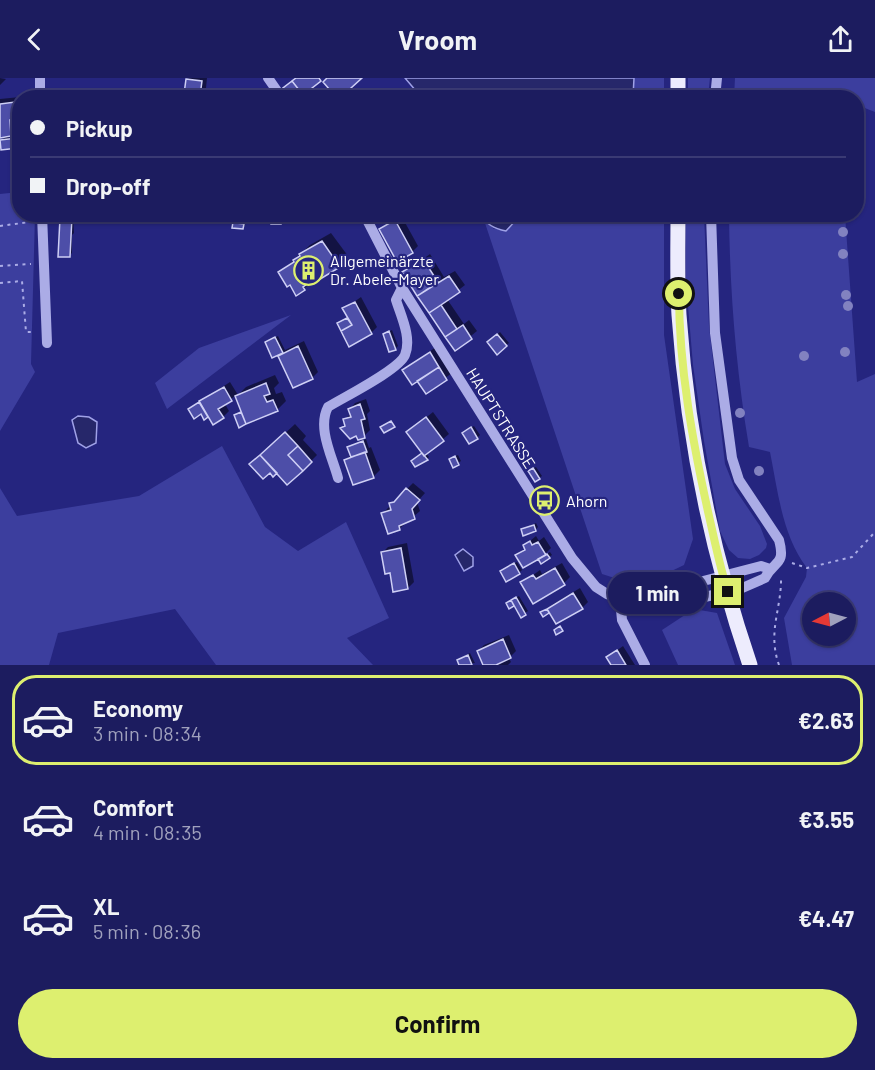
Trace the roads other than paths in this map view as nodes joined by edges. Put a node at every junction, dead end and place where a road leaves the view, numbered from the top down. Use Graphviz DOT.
graph roads {
  1 [pos="42,222"];
  2 [pos="368,222"];
  3 [pos="678,222"];
  4 [pos="711,222"];
  5 [pos="402,288"];
  6 [pos="47,343"];
  7 [pos="338,478"];
  8 [pos="776,564"];
  9 [pos="723,577"];
  10 [pos="728,592"];
  11 [pos="620,599"];
  12 [pos="644,602"];
  13 [pos="645,665"];
  14 [pos="750,665"];
  1 -- 6 [label="street"];
  2 -- 5 [label="street, HAUPTSTRASSE"];
  3 -- 9 [label="main road"];
  4 -- 8 [label="street"];
  5 -- 7 [label="street"];
  5 -- 11 [label="street, HAUPTSTRASSE"];
  8 -- 9 [label="street"];
  8 -- 10 [label="street, HAUPTSTRASSE"];
  9 -- 10 [label="main road"];
  9 -- 12 [label="street"];
  10 -- 12 [label="street, HAUPTSTRASSE"];
  10 -- 14 [label="main road"];
  11 -- 12 [label="street, HAUPTSTRASSE"];
  11 -- 13 [label="street"];
}
